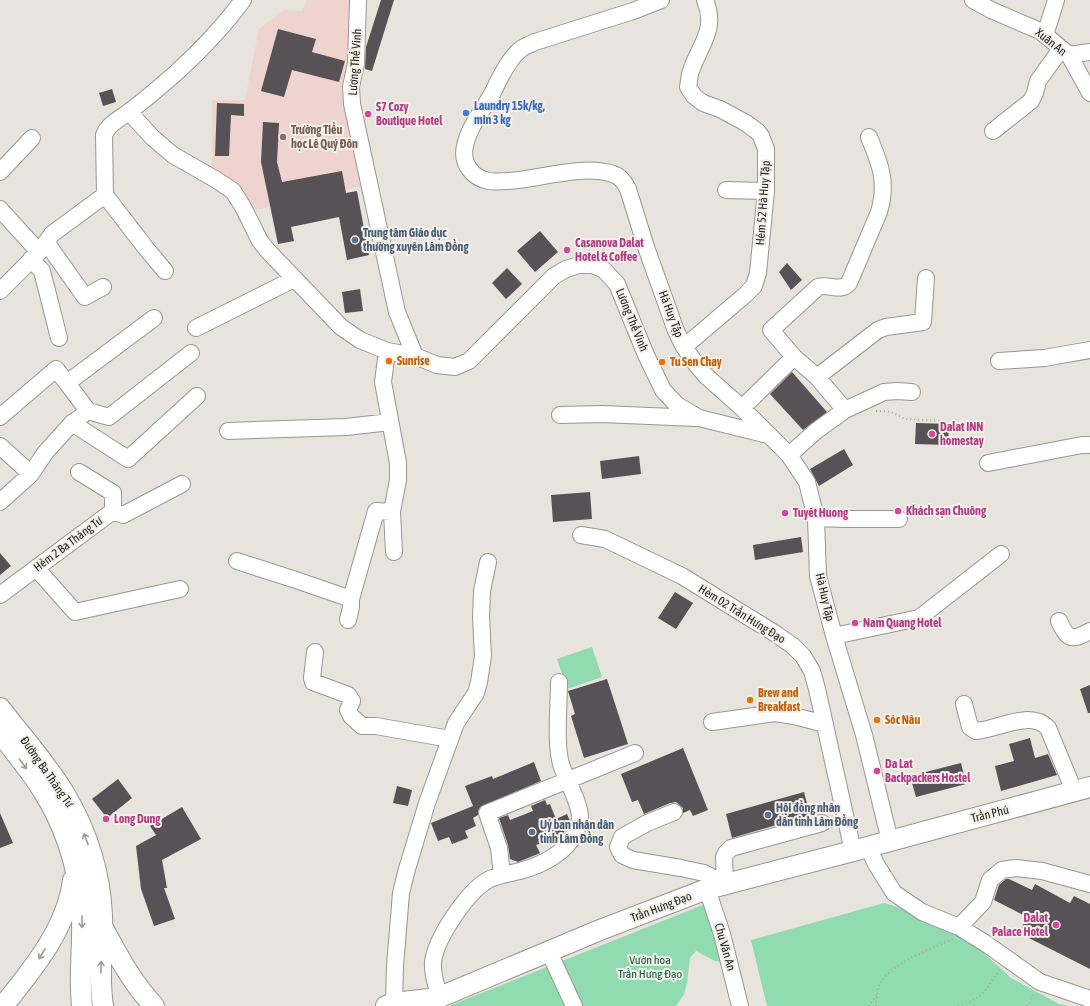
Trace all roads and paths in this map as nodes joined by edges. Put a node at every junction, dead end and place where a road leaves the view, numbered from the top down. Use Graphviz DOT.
graph roads {
  1 [pos="243,0"];
  2 [pos="358,0"];
  3 [pos="661,0"];
  4 [pos="705,0"];
  5 [pos="973,0"];
  6 [pos="1056,0"];
  7 [pos="1045,35"];
  8 [pos="1065,52"];
  9 [pos="1090,52"];
  10 [pos="1090,93"];
  11 [pos="129,112"];
  12 [pos="993,131"];
  13 [pos="870,136"];
  14 [pos="32,138"];
  15 [pos="0,172"];
  16 [pos="726,190"];
  17 [pos="766,191"];
  18 [pos="105,194"];
  19 [pos="0,209"];
  20 [pos="39,251"];
  21 [pos="165,271"];
  22 [pos="926,278"];
  23 [pos="294,279"];
  24 [pos="103,287"];
  25 [pos="0,291"];
  26 [pos="154,318"];
  27 [pos="196,328"];
  28 [pos="59,338"];
  29 [pos="684,347"];
  30 [pos="1090,350"];
  31 [pos="387,351"];
  32 [pos="191,353"];
  33 [pos="415,356"];
  34 [pos="794,357"];
  35 [pos="999,361"];
  36 [pos="817,377"];
  37 [pos="67,383"];
  38 [pos="912,392"];
  39 [pos="197,396"];
  40 [pos="742,408"];
  41 [pos="845,410"];
  42 [pos="88,411"];
  43 [pos="875,411"];
  44 [pos="560,415"];
  45 [pos="0,417"];
  46 [pos="699,418"];
  47 [pos="943,421"];
  48 [pos="390,422"];
  49 [pos="72,423"];
  50 [pos="228,431"];
  51 [pos="768,435"];
  52 [pos="1090,445"];
  53 [pos="0,446"];
  54 [pos="788,455"];
  55 [pos="988,463"];
  56 [pos="79,472"];
  57 [pos="31,474"];
  58 [pos="182,484"];
  59 [pos="0,502"];
  60 [pos="113,511"];
  61 [pos="392,512"];
  62 [pos="816,518"];
  63 [pos="899,519"];
  64 [pos="580,535"];
  65 [pos="394,552"];
  66 [pos="1001,554"];
  67 [pos="237,561"];
  68 [pos="488,562"];
  69 [pos="36,568"];
  70 [pos="180,589"];
  71 [pos="0,595"];
  72 [pos="350,600"];
  73 [pos="348,620"];
  74 [pos="1059,621"];
  75 [pos="1090,632"];
  76 [pos="834,636"];
  77 [pos="315,652"];
  78 [pos="559,682"];
  79 [pos="964,704"];
  80 [pos="0,708"];
  81 [pos="712,722"];
  82 [pos="825,724"];
  83 [pos="0,732"];
  84 [pos="450,739"];
  85 [pos="635,753"];
  86 [pos="568,782"];
  87 [pos="1082,789"];
  88 [pos="674,812"];
  89 [pos="822,823"];
  90 [pos="890,841"];
  91 [pos="860,849"];
  92 [pos="84,863"];
  93 [pos="502,874"];
  94 [pos="1090,884"];
  95 [pos="716,887"];
  96 [pos="102,926"];
  97 [pos="959,932"];
  98 [pos="549,952"];
  99 [pos="999,970"];
  100 [pos="879,992"];
  101 [pos="1090,1000"];
  102 [pos="432,1002"];
  103 [pos="391,1005"];
  104 [pos="3,1006"];
  105 [pos="82,1006"];
  106 [pos="103,1006"];
  107 [pos="154,1006"];
  108 [pos="574,1006"];
  109 [pos="740,1006"];
  110 [pos="869,1006"];
  111 [pos="876,1006"];
  112 [pos="958,1006"];
  1 -- 11 [label="street"];
  2 -- 33 [label="street, Lương Thế Vinh"];
  3 -- 29 [label="street, Hà Huy Tập"];
  4 -- 17 [label="street, Hẻm 52 Hà Huy Tập"];
  5 -- 7 [label="street, Xuân An"];
  6 -- 7 [label="street"];
  7 -- 8 [label="street, Xuân An"];
  8 -- 9 [label="street"];
  8 -- 10 [label="street, Xuân An"];
  8 -- 12 [label="street"];
  11 -- 18 [label="street"];
  11 -- 23 [label="street, Lương Thế Vinh"];
  13 -- 34 [label="street"];
  14 -- 15 [label="street"];
  16 -- 17 [label="street"];
  17 -- 29 [label="street, Hẻm 52 Hà Huy Tập"];
  18 -- 20 [label="street"];
  18 -- 21 [label="street"];
  19 -- 20 [label="street"];
  20 -- 24 [label="street"];
  20 -- 25 [label="street"];
  20 -- 28 [label="street"];
  22 -- 36 [label="street"];
  23 -- 27 [label="street"];
  23 -- 31 [label="street, Lương Thế Vinh"];
  26 -- 37 [label="street"];
  29 -- 40 [label="street, Hà Huy Tập"];
  30 -- 35 [label="street"];
  31 -- 33 [label="street, Lương Thế Vinh"];
  31 -- 48 [label="street"];
  32 -- 42 [label="street"];
  33 -- 46 [label="street, Lương Thế Vinh"];
  34 -- 36 [label="street"];
  34 -- 40 [label="street"];
  36 -- 41 [label="street"];
  37 -- 42 [label="street"];
  37 -- 45 [label="street"];
  38 -- 41 [label="street"];
  39 -- 49 [label="street"];
  40 -- 51 [label="street, Hà Huy Tập"];
  41 -- 54 [label="street"];
  42 -- 49 [label="street"];
  43 -- 47 [label="path"];
  44 -- 46 [label="street"];
  46 -- 51 [label="street, Lương Thế Vinh"];
  48 -- 50 [label="street"];
  48 -- 61 [label="street"];
  49 -- 57 [label="street"];
  51 -- 54 [label="street, Hà Huy Tập"];
  52 -- 55 [label="street"];
  53 -- 57 [label="street"];
  54 -- 62 [label="street, Hà Huy Tập"];
  56 -- 60 [label="street"];
  57 -- 59 [label="street"];
  58 -- 60 [label="street, Hẻm 2 Ba Tháng Tư"];
  60 -- 69 [label="street, Hẻm 2 Ba Tháng Tư"];
  61 -- 65 [label="street"];
  61 -- 72 [label="street"];
  62 -- 63 [label="street"];
  62 -- 76 [label="street, Hà Huy Tập"];
  64 -- 82 [label="street, Hẻm 02 Trần Hưng Đạo"];
  66 -- 76 [label="street"];
  67 -- 72 [label="street"];
  68 -- 84 [label="street"];
  69 -- 70 [label="street"];
  69 -- 71 [label="street, Hẻm 2 Ba Tháng Tư"];
  72 -- 73 [label="street"];
  74 -- 75 [label="street"];
  76 -- 90 [label="street, Hà Huy Tập"];
  77 -- 84 [label="street"];
  78 -- 86 [label="street"];
  79 -- 87 [label="street"];
  92 -- 80 [label="main road, Đường Ba Tháng Tư, one-way"];
  81 -- 82 [label="street"];
  82 -- 91 [label="street, Hẻm 02 Trần Hưng Đạo"];
  83 -- 92 [label="main road, Đường Ba Tháng Tư, one-way"];
  84 -- 103 [label="street"];
  85 -- 86 [label="street"];
  86 -- 93 [label="street"];
  86 -- 93 [label="street"];
  87 -- 90 [label="main road, Trần Phú"];
  88 -- 95 [label="street"];
  89 -- 95 [label="street, Chu Văn An"];
  90 -- 91 [label="main road, Trần Hưng Đạo"];
  91 -- 95 [label="main road, Trần Hưng Đạo"];
  91 -- 97 [label="street, Hẻm 02 Trần Hưng Đạo"];
  92 -- 96 [label="main road, Đường Ba Tháng Tư"];
  92 -- 104 [label="main road, one-way"];
  92 -- 105 [label="main road, Đường Ba Tháng Tư, one-way"];
  93 -- 102 [label="street"];
  94 -- 97 [label="street"];
  95 -- 98 [label="main road, Trần Hưng Đạo"];
  95 -- 109 [label="street, Chu Văn An"];
  106 -- 96 [label="main road, Đường Ba Tháng Tư, one-way"];
  96 -- 107 [label="main road"];
  97 -- 100 [label="path"];
  97 -- 101 [label="street, Hẻm 02 Trần Hưng Đạo"];
  98 -- 102 [label="main road, Trần Hưng Đạo"];
  98 -- 108 [label="street"];
  99 -- 112 [label="path"];
  100 -- 110 [label="path"];
  100 -- 111 [label="path"];
  102 -- 103 [label="main road, Trần Hưng Đạo"];
}
